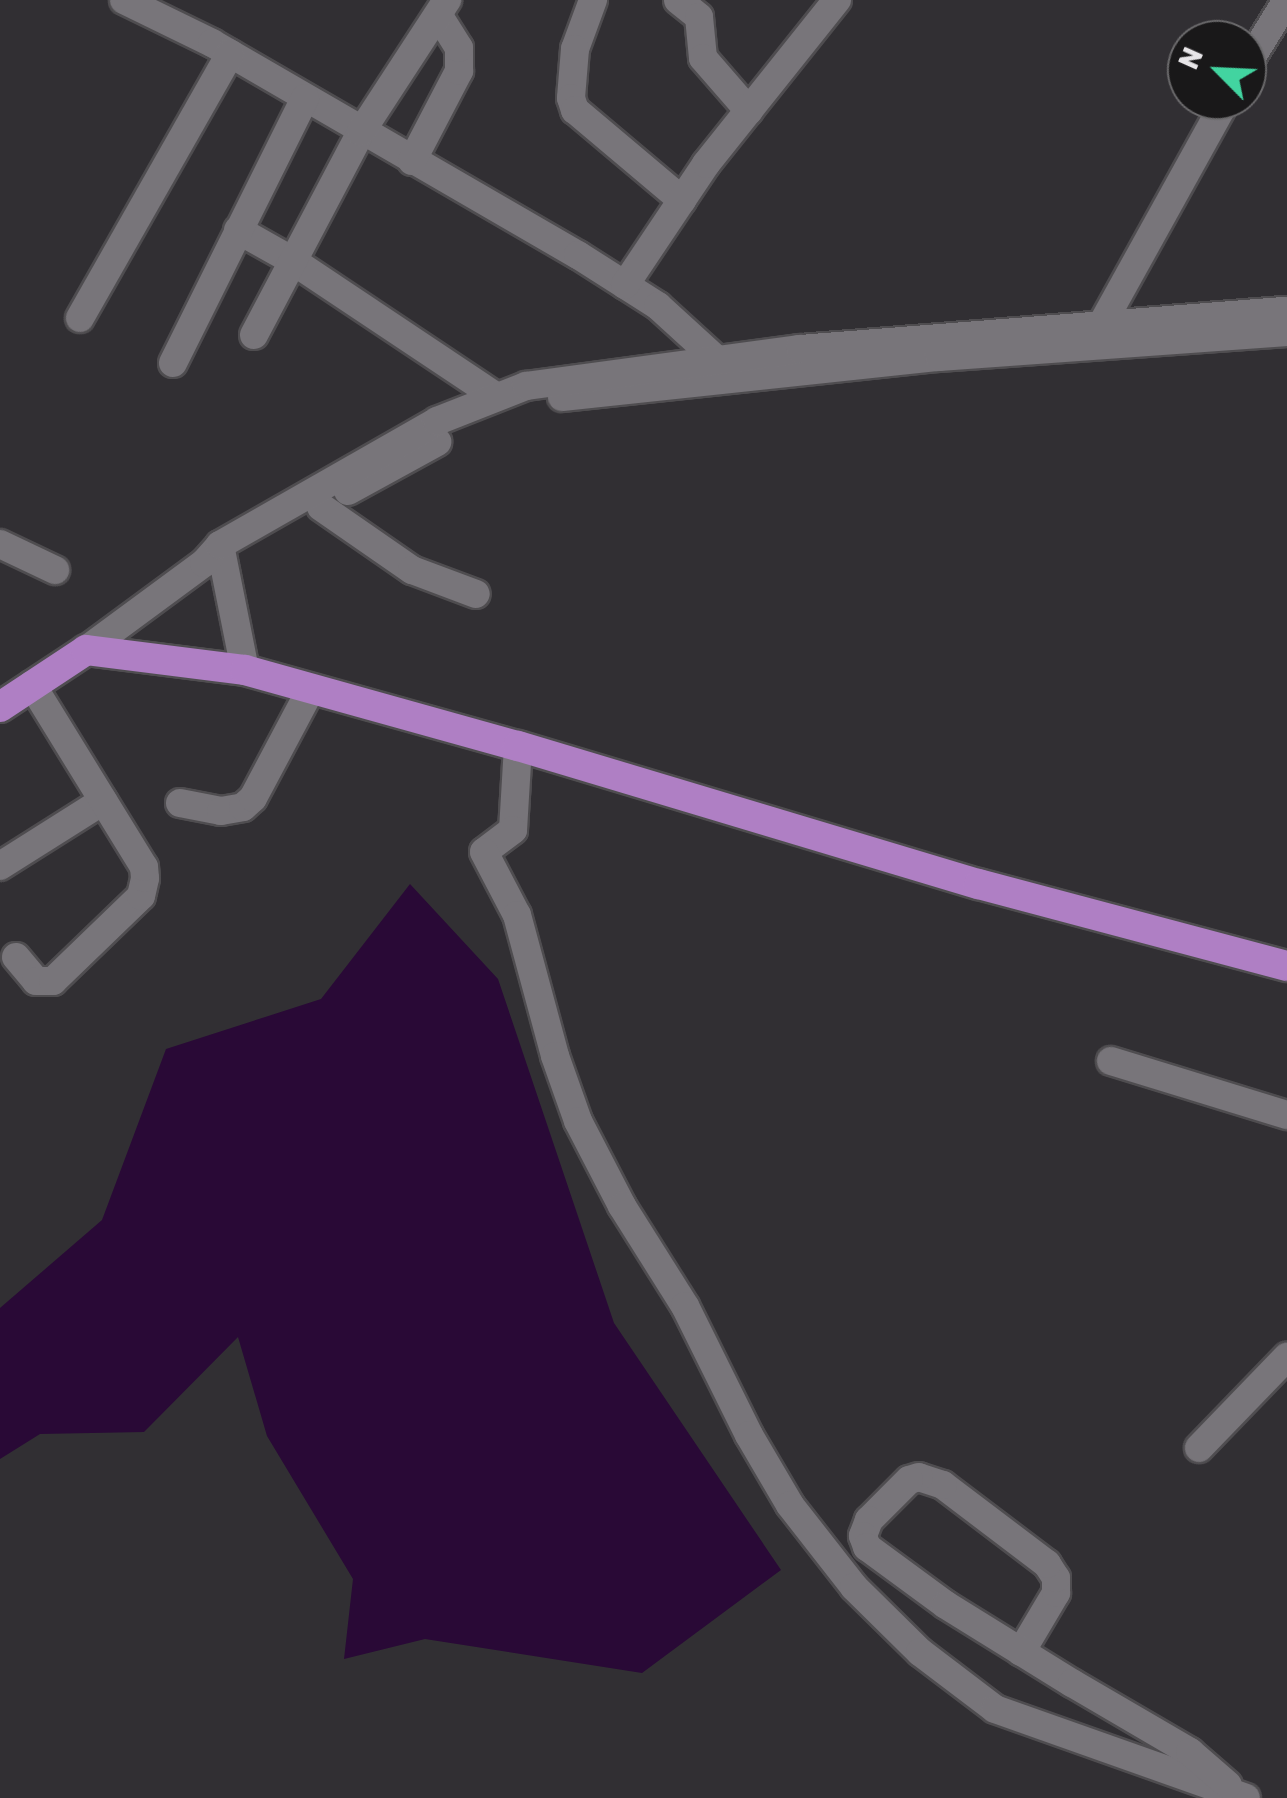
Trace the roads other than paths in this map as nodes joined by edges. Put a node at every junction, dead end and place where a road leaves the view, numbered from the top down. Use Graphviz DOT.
graph roads {
  1 [pos="124,0"];
  2 [pos="593,0"];
  3 [pos="678,0"];
  4 [pos="836,0"];
  5 [pos="1287,0"];
  6 [pos="442,8"];
  7 [pos="1267,32"];
  8 [pos="230,54"];
  9 [pos="305,98"];
  10 [pos="749,111"];
  11 [pos="1215,120"];
  12 [pos="362,132"];
  13 [pos="412,161"];
  14 [pos="682,200"];
  15 [pos="238,230"];
  16 [pos="294,260"];
  17 [pos="625,284"];
  18 [pos="1287,311"];
  19 [pos="80,318"];
  20 [pos="1287,332"];
  21 [pos="254,335"];
  22 [pos="1096,335"];
  23 [pos="173,363"];
  24 [pos="726,368"];
  25 [pos="494,395"];
  26 [pos="321,506"];
  27 [pos="0,544"];
  28 [pos="216,556"];
  29 [pos="55,570"];
  30 [pos="476,594"];
  31 [pos="86,650"];
  32 [pos="245,670"];
  33 [pos="32,686"];
  34 [pos="311,689"];
  35 [pos="0,707"];
  36 [pos="518,746"];
  37 [pos="103,801"];
  38 [pos="180,803"];
  39 [pos="0,866"];
  40 [pos="16,957"];
  41 [pos="1287,966"];
  42 [pos="1111,1061"];
  43 [pos="1287,1115"];
  44 [pos="1281,1376"];
  45 [pos="1199,1448"];
  46 [pos="1021,1652"];
  47 [pos="1241,1796"];
  1 -- 8 [label="street"];
  2 -- 14 [label="street"];
  3 -- 10 [label="street"];
  4 -- 10 [label="street"];
  5 -- 7 [label="street"];
  6 -- 12 [label="street"];
  6 -- 13 [label="street"];
  8 -- 9 [label="street"];
  8 -- 19 [label="street"];
  9 -- 12 [label="street"];
  9 -- 15 [label="street"];
  10 -- 14 [label="street"];
  11 -- 22 [label="street"];
  12 -- 13 [label="street"];
  12 -- 16 [label="street"];
  13 -- 17 [label="street"];
  14 -- 17 [label="street"];
  15 -- 16 [label="street"];
  15 -- 23 [label="street"];
  16 -- 21 [label="street"];
  16 -- 25 [label="street"];
  17 -- 24 [label="street"];
  18 -- 22 [label="street"];
  20 -- 22 [label="street"];
  22 -- 24 [label="street"];
  24 -- 25 [label="street"];
  24 -- 26 [label="street"];
  25 -- 28 [label="street"];
  26 -- 28 [label="street"];
  26 -- 30 [label="street"];
  27 -- 29 [label="street"];
  28 -- 31 [label="street"];
  28 -- 32 [label="street"];
  31 -- 32 [label="main road"];
  31 -- 33 [label="main road"];
  32 -- 34 [label="main road"];
  33 -- 35 [label="main road"];
  33 -- 37 [label="street"];
  34 -- 36 [label="main road"];
  34 -- 38 [label="street"];
  36 -- 41 [label="main road"];
  36 -- 47 [label="street"];
  37 -- 39 [label="street"];
  37 -- 40 [label="street"];
  42 -- 43 [label="street"];
  44 -- 45 [label="street"];
  46 -- 46 [label="street"];
  46 -- 47 [label="street"];
}
